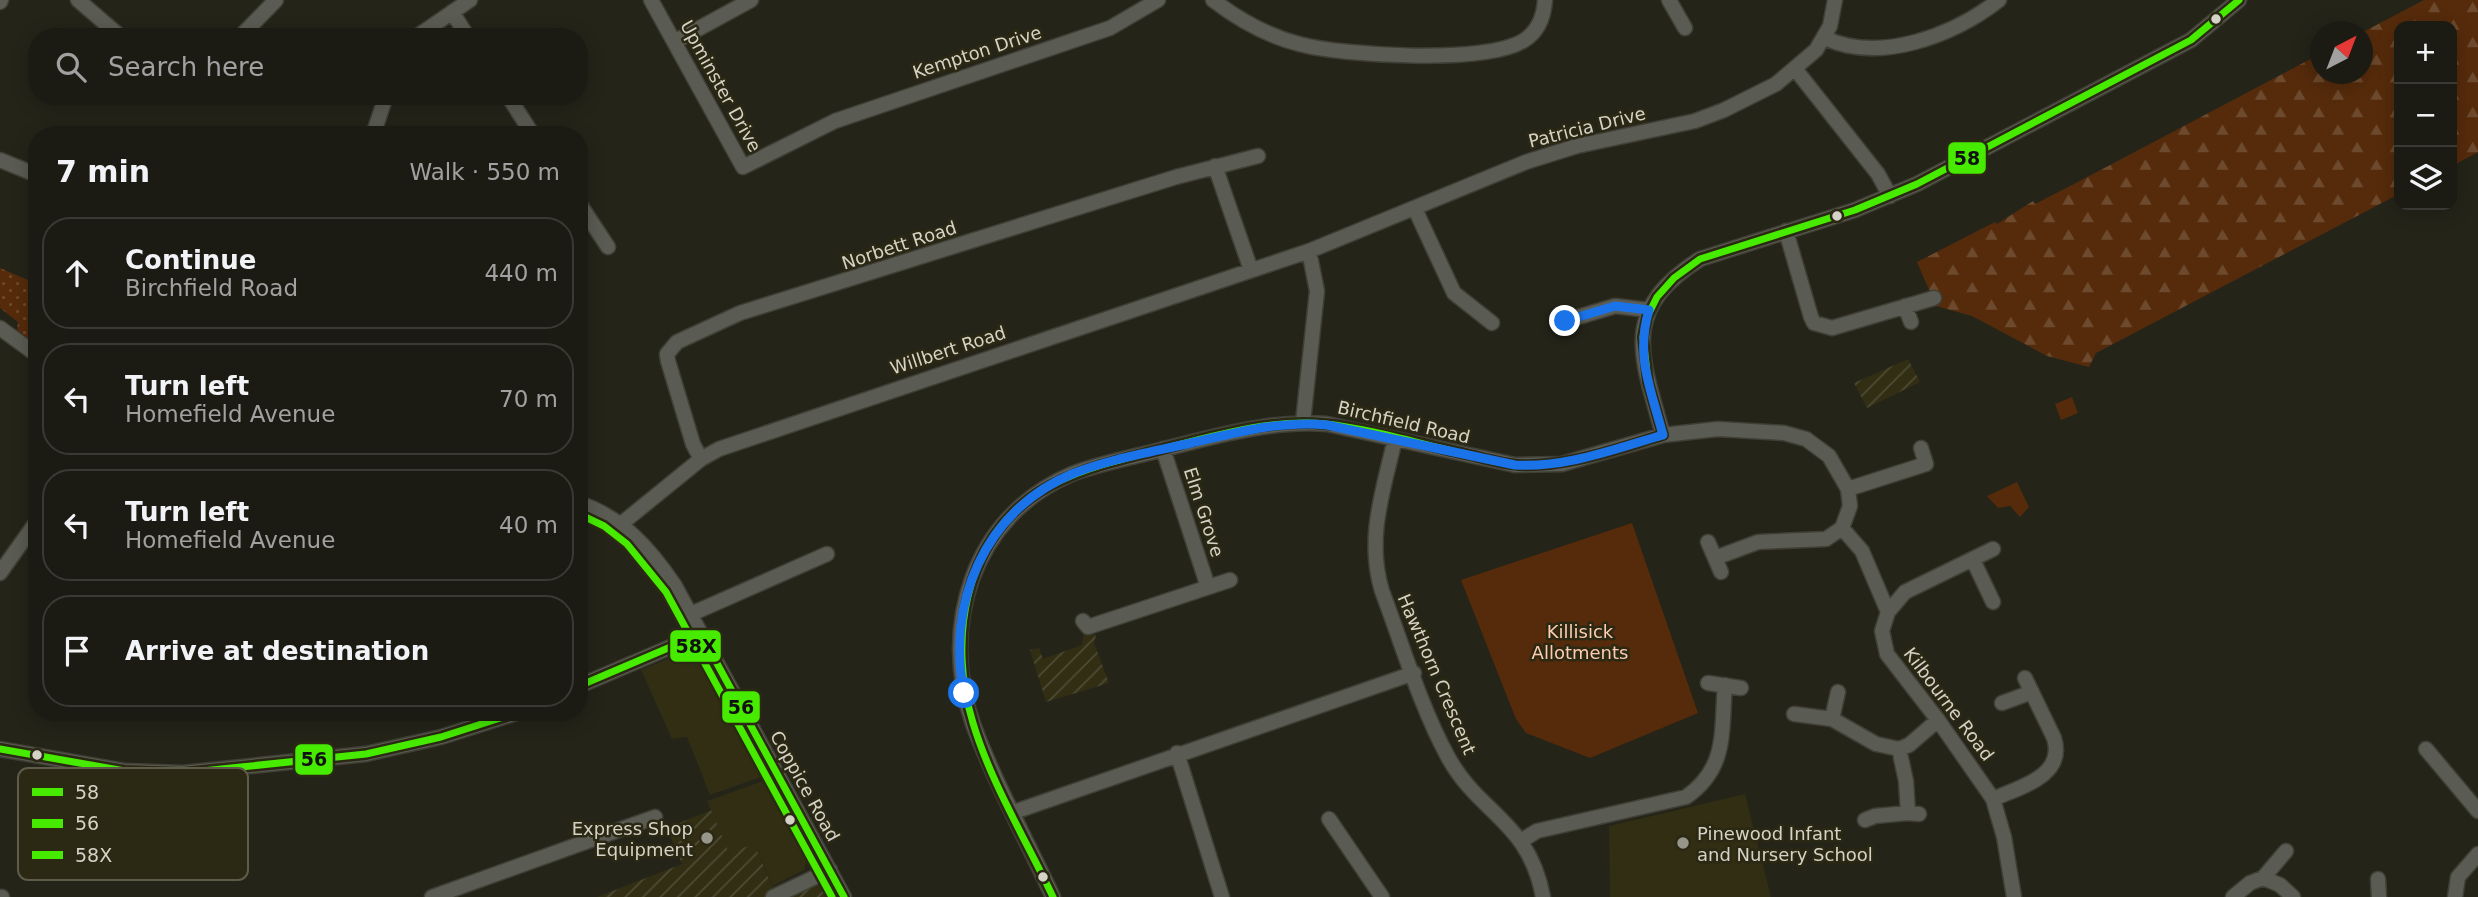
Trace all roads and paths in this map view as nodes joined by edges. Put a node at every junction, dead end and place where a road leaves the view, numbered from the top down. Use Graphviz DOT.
graph roads {
  1 [pos="78,0"];
  2 [pos="276,0"];
  3 [pos="470,0"];
  4 [pos="651,0"];
  5 [pos="751,0"];
  6 [pos="1158,0"];
  7 [pos="1213,0"];
  8 [pos="1545,0"];
  9 [pos="1669,0"];
  10 [pos="1835,0"];
  11 [pos="1999,0"];
  12 [pos="2239,0"];
  13 [pos="452,12"];
  14 [pos="111,28"];
  15 [pos="249,28"];
  16 [pos="429,28"];
  17 [pos="462,28"];
  18 [pos="1685,28"];
  19 [pos="1825,38"];
  20 [pos="674,42"];
  21 [pos="1797,70"];
  22 [pos="383,105"];
  23 [pos="514,105"];
  24 [pos="376,126"];
  25 [pos="527,126"];
  26 [pos="806,136"];
  27 [pos="1258,156"];
  28 [pos="0,160"];
  29 [pos="1215,166"];
  30 [pos="28,171"];
  31 [pos="1890,196"];
  32 [pos="1415,209"];
  33 [pos="588,217"];
  34 [pos="1786,232"];
  35 [pos="608,247"];
  36 [pos="1309,251"];
  37 [pos="1251,270"];
  38 [pos="1934,298"];
  39 [pos="1905,306"];
  40 [pos="1649,310"];
  41 [pos="1565,321"];
  42 [pos="1492,322"];
  43 [pos="1911,322"];
  44 [pos="0,328"];
  45 [pos="28,348"];
  46 [pos="1303,422"];
  47 [pos="1663,435"];
  48 [pos="1395,439"];
  49 [pos="1163,449"];
  50 [pos="1921,449"];
  51 [pos="701,459"];
  52 [pos="1848,489"];
  53 [pos="588,508"];
  54 [pos="621,524"];
  55 [pos="1842,528"];
  56 [pos="28,534"];
  57 [pos="1708,542"];
  58 [pos="1993,549"];
  59 [pos="827,554"];
  60 [pos="1715,558"];
  61 [pos="1973,560"];
  62 [pos="1721,572"];
  63 [pos="0,573"];
  64 [pos="1230,580"];
  65 [pos="1208,587"];
  66 [pos="1993,601"];
  67 [pos="1888,612"];
  68 [pos="691,614"];
  69 [pos="1083,621"];
  70 [pos="701,634"];
  71 [pos="1414,673"];
  72 [pos="2025,678"];
  73 [pos="588,682"];
  74 [pos="1708,683"];
  75 [pos="1725,685"];
  76 [pos="1741,688"];
  77 [pos="1838,692"];
  78 [pos="2032,692"];
  79 [pos="2002,703"];
  80 [pos="1794,714"];
  81 [pos="1832,719"];
  82 [pos="1938,720"];
  83 [pos="492,721"];
  84 [pos="0,749"];
  85 [pos="1899,749"];
  86 [pos="2434,751"];
  87 [pos="1177,753"];
  88 [pos="108,768"];
  89 [pos="238,768"];
  90 [pos="1993,799"];
  91 [pos="2478,811"];
  92 [pos="1014,812"];
  93 [pos="654,817"];
  94 [pos="1329,819"];
  95 [pos="1865,820"];
  96 [pos="1521,841"];
  97 [pos="2286,851"];
  98 [pos="2478,854"];
  99 [pos="830,870"];
  100 [pos="2263,878"];
  101 [pos="2378,879"];
  102 [pos="432,897"];
  103 [pos="773,897"];
  104 [pos="844,897"];
  105 [pos="1054,897"];
  106 [pos="1222,897"];
  107 [pos="1382,897"];
  108 [pos="1543,897"];
  109 [pos="2014,897"];
  110 [pos="2233,897"];
  111 [pos="2293,897"];
  112 [pos="2379,897"];
  113 [pos="2455,897"];
  1 -- 14 [label="street"];
  2 -- 15 [label="street"];
  3 -- 13 [label="street"];
  4 -- 20 [label="street, Upminster Drive"];
  5 -- 20 [label="street"];
  6 -- 26 [label="street, Kempton Drive"];
  7 -- 8 [label="street"];
  9 -- 18 [label="street"];
  10 -- 19 [label="street, Patricia Drive"];
  11 -- 19 [label="street"];
  12 -- 31 [label="street"];
  13 -- 16 [label="street"];
  13 -- 17 [label="street"];
  19 -- 21 [label="street, Patricia Drive"];
  20 -- 26 [label="street, Upminster Drive"];
  21 -- 31 [label="street"];
  21 -- 32 [label="street, Patricia Drive"];
  22 -- 24 [label="street"];
  23 -- 25 [label="street"];
  27 -- 29 [label="street, Norbett Road"];
  28 -- 30 [label="street"];
  29 -- 37 [label="street"];
  29 -- 51 [label="street, Norbett Road"];
  31 -- 34 [label="street"];
  32 -- 36 [label="street, Patricia Drive"];
  32 -- 42 [label="street"];
  33 -- 35 [label="street"];
  34 -- 39 [label="street"];
  34 -- 40 [label="street"];
  36 -- 37 [label="street, Willbert Road"];
  36 -- 46 [label="street"];
  37 -- 51 [label="street, Willbert Road"];
  38 -- 39 [label="street"];
  39 -- 43 [label="street"];
  40 -- 41 [label="street"];
  40 -- 47 [label="street"];
  44 -- 45 [label="street"];
  46 -- 48 [label="street, Birchfield Road"];
  46 -- 49 [label="street, Birchfield Road"];
  47 -- 48 [label="street, Birchfield Road"];
  47 -- 52 [label="street, Birchfield Road"];
  48 -- 71 [label="street, Hawthorn Crescent"];
  49 -- 65 [label="street, Elm Grove"];
  49 -- 92 [label="street, Birchfield Road"];
  50 -- 52 [label="street"];
  51 -- 54 [label="street, Willbert Road"];
  52 -- 55 [label="street"];
  53 -- 54 [label="street, Coppice Road"];
  54 -- 68 [label="street, Coppice Road"];
  55 -- 60 [label="street"];
  55 -- 67 [label="street"];
  56 -- 63 [label="street"];
  57 -- 60 [label="street"];
  58 -- 61 [label="street"];
  59 -- 68 [label="street"];
  60 -- 62 [label="street"];
  61 -- 66 [label="street"];
  61 -- 67 [label="street"];
  64 -- 65 [label="street, Elm Grove"];
  65 -- 69 [label="street, Elm Grove"];
  67 -- 82 [label="street, Kilbourne Road"];
  68 -- 70 [label="street, Coppice Road"];
  70 -- 73 [label="street"];
  70 -- 99 [label="street, Coppice Road"];
  71 -- 87 [label="street"];
  71 -- 96 [label="street, Hawthorn Crescent"];
  72 -- 78 [label="street"];
  74 -- 75 [label="street"];
  75 -- 76 [label="street"];
  75 -- 96 [label="street"];
  77 -- 81 [label="street"];
  78 -- 79 [label="street"];
  78 -- 90 [label="street"];
  80 -- 81 [label="street"];
  81 -- 85 [label="street"];
  82 -- 85 [label="street"];
  82 -- 90 [label="street, Kilbourne Road"];
  83 -- 89 [label="street"];
  84 -- 88 [label="street"];
  85 -- 95 [label="street"];
  86 -- 91 [label="street"];
  87 -- 92 [label="street"];
  87 -- 106 [label="street"];
  90 -- 109 [label="street, Kilbourne Road"];
  92 -- 105 [label="street, Birchfield Road"];
  93 -- 102 [label="street"];
  94 -- 107 [label="street"];
  96 -- 108 [label="street, Hawthorn Crescent"];
  97 -- 100 [label="street"];
  98 -- 113 [label="street"];
  99 -- 103 [label="street"];
  99 -- 104 [label="street, Coppice Road"];
  100 -- 110 [label="street"];
  100 -- 111 [label="street"];
  101 -- 112 [label="street"];
}
